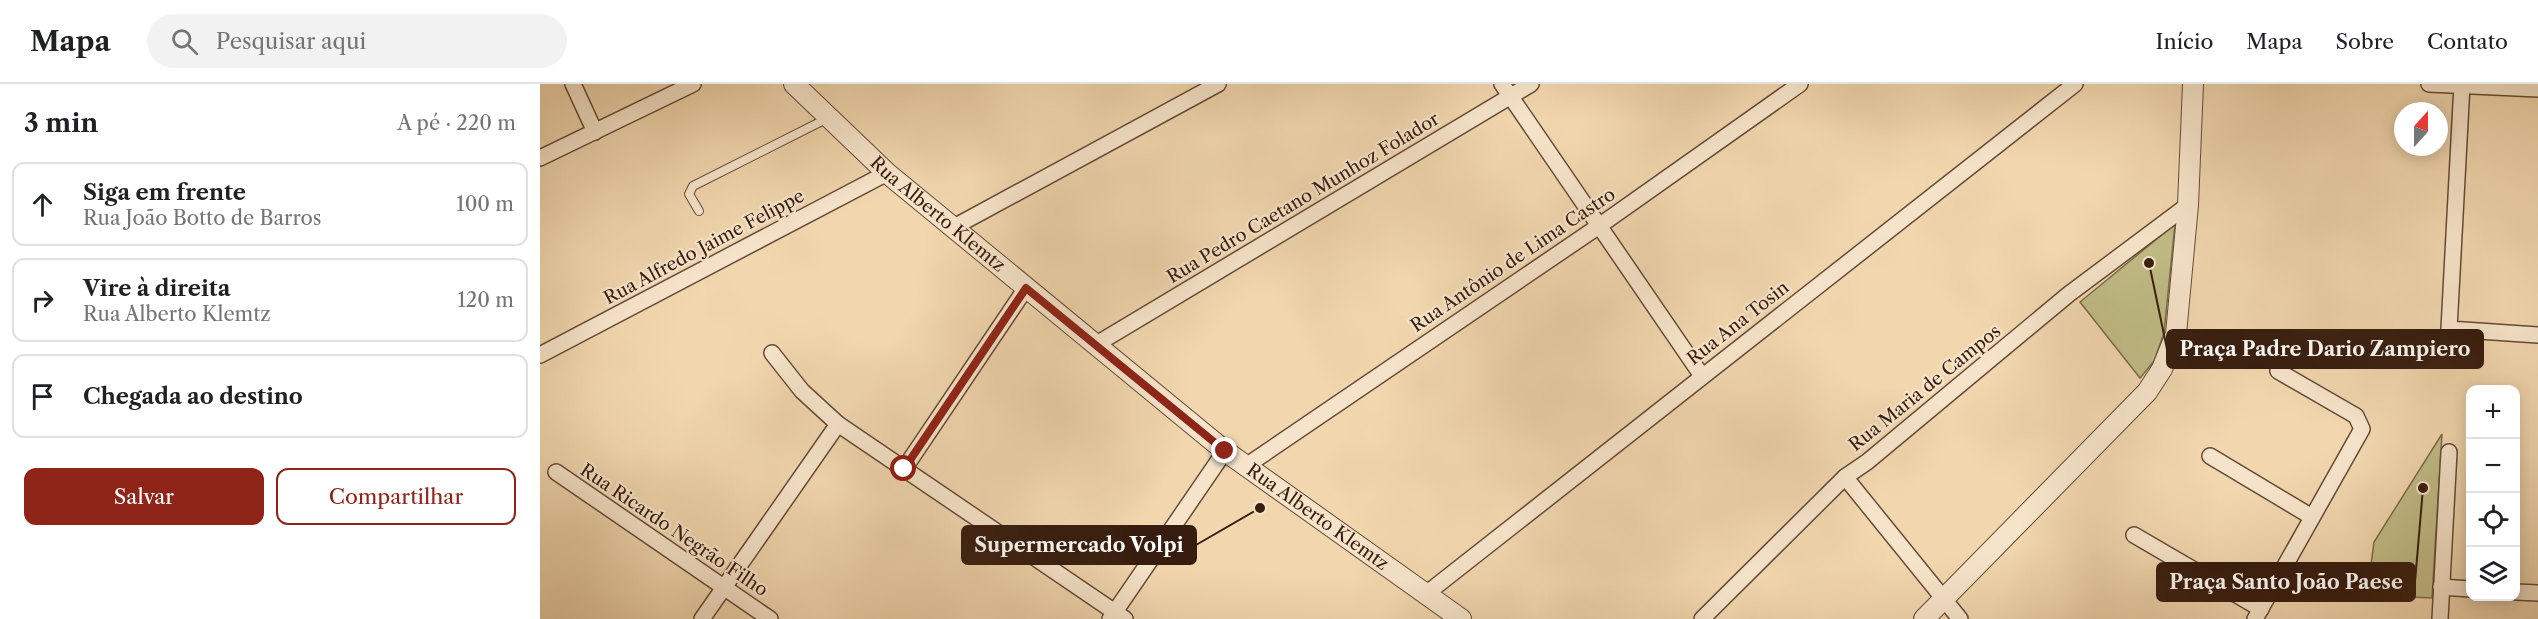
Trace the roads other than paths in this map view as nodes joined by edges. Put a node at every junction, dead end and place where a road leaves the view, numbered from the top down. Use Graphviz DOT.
graph roads {
  1 [pos="573,84"];
  2 [pos="693,84"];
  3 [pos="794,84"];
  4 [pos="1218,84"];
  5 [pos="1531,84"];
  6 [pos="1800,84"];
  7 [pos="2075,84"];
  8 [pos="2193,84"];
  9 [pos="2429,84"];
  10 [pos="2462,85"];
  11 [pos="2538,89"];
  12 [pos="1506,90"];
  13 [pos="829,117"];
  14 [pos="595,132"];
  15 [pos="540,158"];
  16 [pos="887,173"];
  17 [pos="2188,205"];
  18 [pos="699,211"];
  19 [pos="1599,226"];
  20 [pos="954,227"];
  21 [pos="1026,288"];
  22 [pos="2538,335"];
  23 [pos="1095,345"];
  24 [pos="772,353"];
  25 [pos="540,355"];
  26 [pos="2278,371"];
  27 [pos="1702,376"];
  28 [pos="838,423"];
  29 [pos="1225,451"];
  30 [pos="2449,452"];
  31 [pos="2210,456"];
  32 [pos="1246,466"];
  33 [pos="904,469"];
  34 [pos="556,472"];
  35 [pos="1845,477"];
  36 [pos="2312,518"];
  37 [pos="2134,535"];
  38 [pos="2441,587"];
  39 [pos="724,588"];
  40 [pos="2466,589"];
  41 [pos="2520,592"];
  42 [pos="2538,593"];
  43 [pos="1426,594"];
  44 [pos="1944,599"];
  45 [pos="2258,614"];
  46 [pos="1117,617"];
  47 [pos="702,619"];
  48 [pos="770,619"];
  49 [pos="1461,619"];
  50 [pos="1702,619"];
  51 [pos="1924,619"];
  52 [pos="1960,619"];
  53 [pos="2440,619"];
  1 -- 14 [label="street"];
  2 -- 14 [label="street"];
  3 -- 13 [label="street, Rua Alberto Klemtz"];
  4 -- 20 [label="street"];
  5 -- 12 [label="street, Rua Pedro Caetano Munhoz Folador"];
  6 -- 19 [label="street, Rua Antônio de Lima Castro"];
  7 -- 27 [label="street, Rua Ana Tosin"];
  8 -- 17 [label="street"];
  9 -- 10 [label="street"];
  10 -- 11 [label="street"];
  10 -- 22 [label="street"];
  12 -- 19 [label="street"];
  12 -- 23 [label="street, Rua Pedro Caetano Munhoz Folador"];
  13 -- 16 [label="street, Rua Alberto Klemtz"];
  13 -- 18 [label="lane"];
  14 -- 15 [label="street"];
  16 -- 20 [label="street, Rua Alberto Klemtz"];
  16 -- 25 [label="street, Rua Alfredo Jaime Felippe"];
  17 -- 35 [label="street, Rua Maria de Campos"];
  17 -- 44 [label="street"];
  19 -- 27 [label="street"];
  19 -- 32 [label="street, Rua Antônio de Lima Castro"];
  20 -- 21 [label="street, Rua Alberto Klemtz"];
  21 -- 23 [label="street, Rua Alberto Klemtz"];
  21 -- 33 [label="street"];
  23 -- 29 [label="street, Rua Alberto Klemtz"];
  24 -- 28 [label="street"];
  26 -- 36 [label="street"];
  27 -- 43 [label="street, Rua Ana Tosin"];
  28 -- 33 [label="street"];
  28 -- 39 [label="street"];
  29 -- 32 [label="street, Rua Alberto Klemtz"];
  29 -- 46 [label="street"];
  30 -- 38 [label="street"];
  31 -- 36 [label="street"];
  32 -- 43 [label="street, Rua Alberto Klemtz"];
  33 -- 46 [label="street"];
  34 -- 39 [label="street, Rua Ricardo Negrão Filho"];
  35 -- 44 [label="street"];
  35 -- 50 [label="street, Rua Maria de Campos"];
  36 -- 45 [label="street"];
  37 -- 45 [label="street"];
  38 -- 40 [label="street"];
  38 -- 53 [label="street"];
  39 -- 47 [label="street"];
  39 -- 48 [label="street, Rua Ricardo Negrão Filho"];
  41 -- 42 [label="street"];
  43 -- 49 [label="street, Rua Alberto Klemtz"];
  44 -- 51 [label="street"];
  44 -- 52 [label="street"];
}
